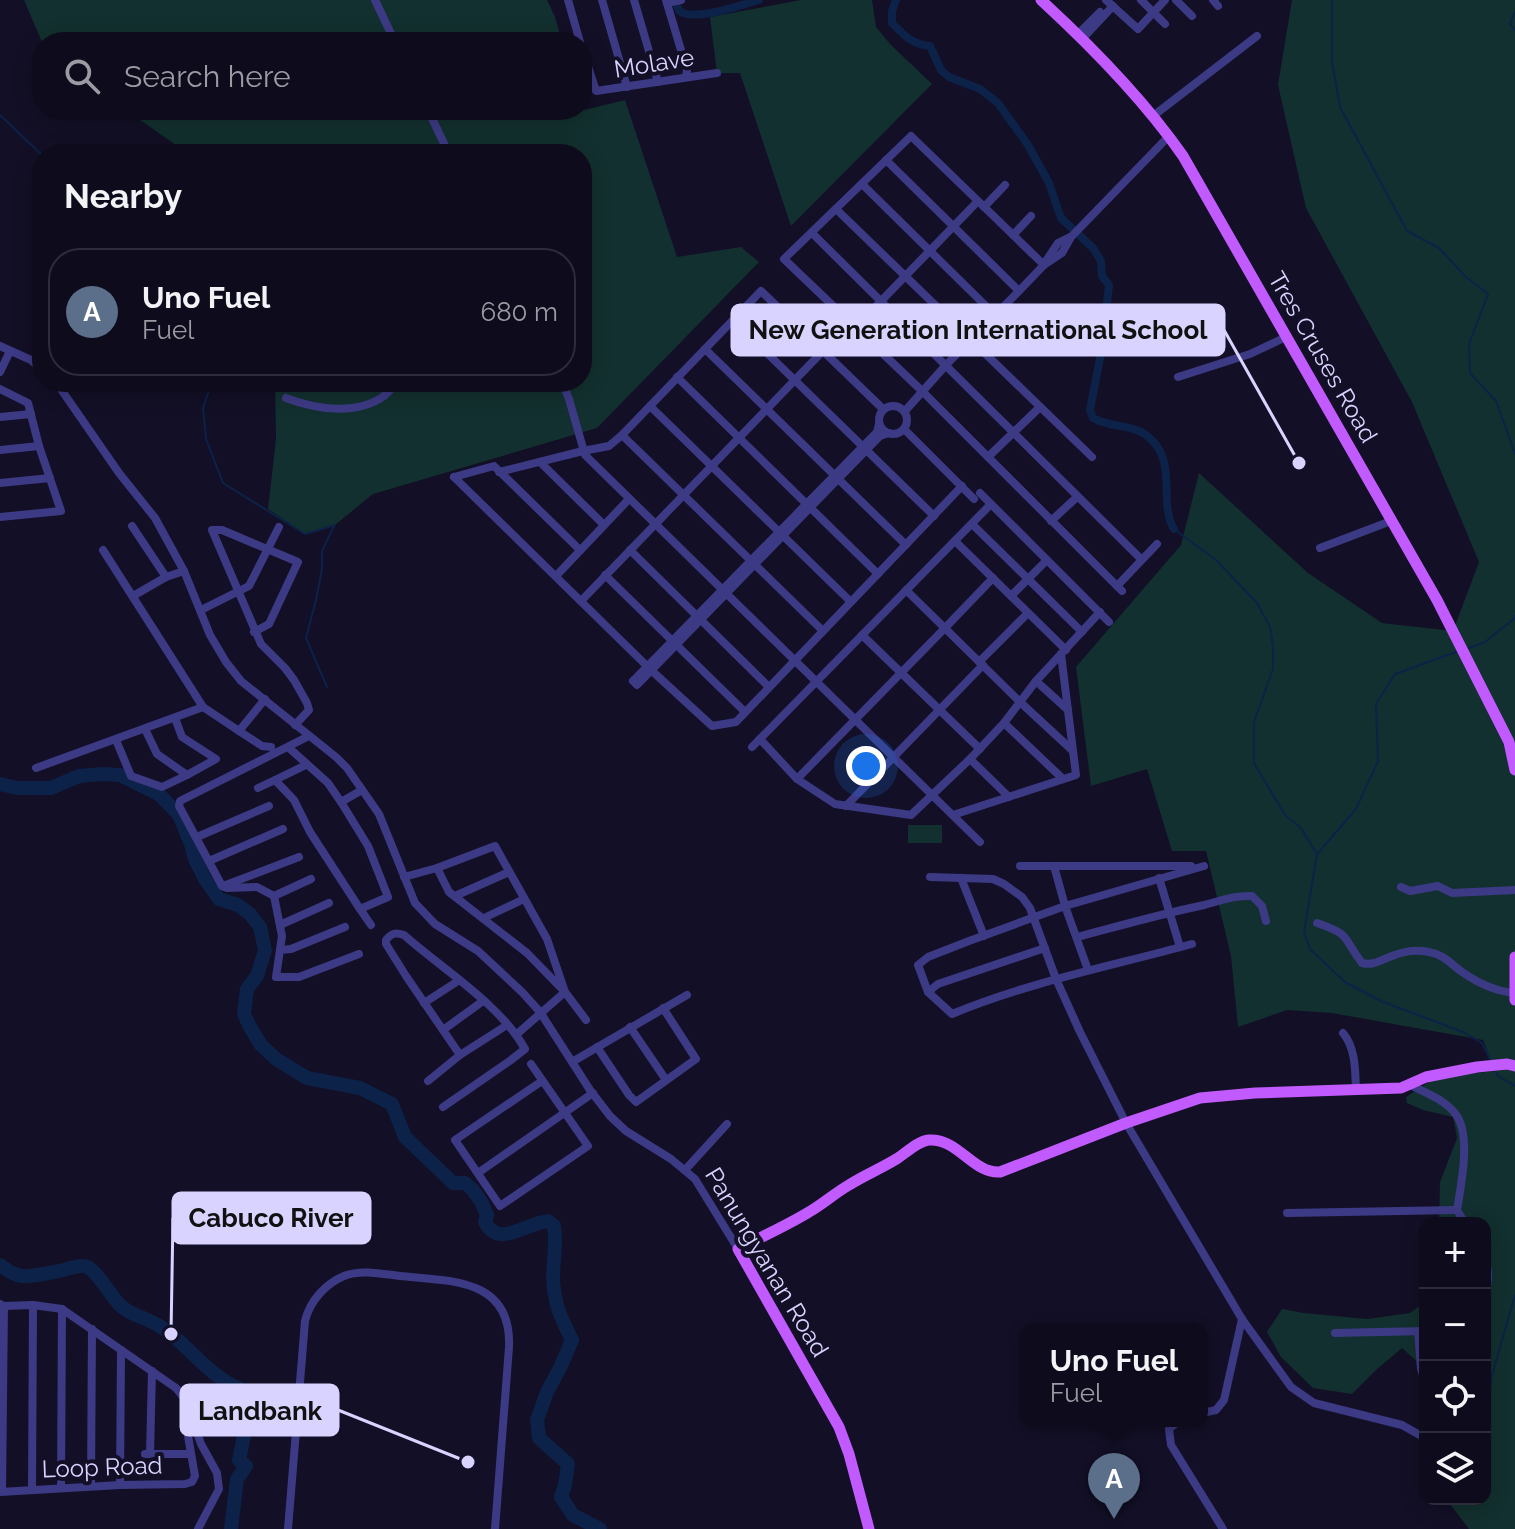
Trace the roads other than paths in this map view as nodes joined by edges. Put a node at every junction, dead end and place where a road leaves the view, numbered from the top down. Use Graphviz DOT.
graph roads {
  1 [pos="375,0"];
  2 [pos="568,0"];
  3 [pos="602,0"];
  4 [pos="634,0"];
  5 [pos="1041,0"];
  6 [pos="1141,0"];
  7 [pos="1165,0"];
  8 [pos="1176,0"];
  9 [pos="672,1"];
  10 [pos="1109,3"];
  11 [pos="1154,12"];
  12 [pos="1192,16"];
  13 [pos="1165,24"];
  14 [pos="390,32"];
  15 [pos="577,32"];
  16 [pos="1080,36"];
  17 [pos="1257,36"];
  18 [pos="717,73"];
  19 [pos="686,77"];
  20 [pos="592,79"];
  21 [pos="658,82"];
  22 [pos="627,87"];
  23 [pos="1153,116"];
  24 [pos="433,120"];
  25 [pos="1169,136"];
  26 [pos="444,144"];
  27 [pos="886,160"];
  28 [pos="862,184"];
  29 [pos="1005,185"];
  30 [pos="981,204"];
  31 [pos="836,209"];
  32 [pos="1031,216"];
  33 [pos="954,226"];
  34 [pos="812,233"];
  35 [pos="1013,235"];
  36 [pos="929,252"];
  37 [pos="1044,265"];
  38 [pos="905,276"];
  39 [pos="1019,291"];
  40 [pos="881,301"];
  41 [pos="995,315"];
  42 [pos="733,320"];
  43 [pos="855,328"];
  44 [pos="1286,337"];
  45 [pos="971,340"];
  46 [pos="0,346"];
  47 [pos="705,349"];
  48 [pos="10,351"];
  49 [pos="823,351"];
  50 [pos="32,361"];
  51 [pos="946,365"];
  52 [pos="0,372"];
  53 [pos="677,377"];
  54 [pos="1178,377"];
  55 [pos="795,380"];
  56 [pos="0,389"];
  57 [pos="922,391"];
  58 [pos="63,392"];
  59 [pos="388,392"];
  60 [pos="566,392"];
  61 [pos="286,398"];
  62 [pos="650,406"];
  63 [pos="1040,407"];
  64 [pos="767,409"];
  65 [pos="883,409"];
  66 [pos="902,409"];
  67 [pos="31,414"];
  68 [pos="0,417"];
  69 [pos="879,424"];
  70 [pos="904,429"];
  71 [pos="889,433"];
  72 [pos="1013,433"];
  73 [pos="622,435"];
  74 [pos="739,438"];
  75 [pos="39,446"];
  76 [pos="865,448"];
  77 [pos="0,450"];
  78 [pos="583,451"];
  79 [pos="988,457"];
  80 [pos="1092,457"];
  81 [pos="540,462"];
  82 [pos="711,466"];
  83 [pos="499,472"];
  84 [pos="836,477"];
  85 [pos="50,478"];
  86 [pos="0,483"];
  87 [pos="962,486"];
  88 [pos="684,495"];
  89 [pos="1077,497"];
  90 [pos="629,499"];
  91 [pos="991,504"];
  92 [pos="808,506"];
  93 [pos="934,516"];
  94 [pos="0,517"];
  95 [pos="1051,521"];
  96 [pos="1391,521"];
  97 [pos="655,524"];
  98 [pos="972,524"];
  99 [pos="604,525"];
  100 [pos="132,526"];
  101 [pos="279,527"];
  102 [pos="781,534"];
  103 [pos="955,541"];
  104 [pos="1157,544"];
  105 [pos="906,545"];
  106 [pos="1320,548"];
  107 [pos="103,550"];
  108 [pos="269,550"];
  109 [pos="580,550"];
  110 [pos="630,550"];
  111 [pos="1141,559"];
  112 [pos="1047,560"];
  113 [pos="753,562"];
  114 [pos="184,571"];
  115 [pos="878,574"];
  116 [pos="605,575"];
  117 [pos="556,576"];
  118 [pos="166,577"];
  119 [pos="993,578"];
  120 [pos="1028,579"];
  121 [pos="906,590"];
  122 [pos="239,592"];
  123 [pos="724,592"];
  124 [pos="133,596"];
  125 [pos="1011,596"];
  126 [pos="581,601"];
  127 [pos="851,602"];
  128 [pos="201,610"];
  129 [pos="1100,612"];
  130 [pos="1028,613"];
  131 [pos="699,618"];
  132 [pos="1109,622"];
  133 [pos="945,628"];
  134 [pos="823,631"];
  135 [pos="254,632"];
  136 [pos="1082,632"];
  137 [pos="862,635"];
  138 [pos="674,643"];
  139 [pos="1063,652"];
  140 [pos="795,661"];
  141 [pos="981,664"];
  142 [pos="650,668"];
  143 [pos="901,673"];
  144 [pos="1036,681"];
  145 [pos="816,682"];
  146 [pos="769,687"];
  147 [pos="265,699"];
  148 [pos="1020,702"];
  149 [pos="203,707"];
  150 [pos="939,710"];
  151 [pos="1068,710"];
  152 [pos="745,712"];
  153 [pos="175,718"];
  154 [pos="854,719"];
  155 [pos="1004,723"];
  156 [pos="295,725"];
  157 [pos="145,729"];
  158 [pos="239,731"];
  159 [pos="309,736"];
  160 [pos="760,739"];
  161 [pos="116,740"];
  162 [pos="271,747"];
  163 [pos="288,747"];
  164 [pos="752,747"];
  165 [pos="980,749"];
  166 [pos="1073,751"];
  167 [pos="893,757"];
  168 [pos="970,759"];
  169 [pos="306,765"];
  170 [pos="36,768"];
  171 [pos="1515,770"];
  172 [pos="187,775"];
  173 [pos="797,779"];
  174 [pos="1063,779"];
  175 [pos="275,780"];
  176 [pos="258,788"];
  177 [pos="362,790"];
  178 [pos="933,796"];
  179 [pos="1009,797"];
  180 [pos="341,802"];
  181 [pos="269,806"];
  182 [pos="846,806"];
  183 [pos="953,815"];
  184 [pos="283,829"];
  185 [pos="197,837"];
  186 [pos="980,842"];
  187 [pos="299,857"];
  188 [pos="209,861"];
  189 [pos="1020,866"];
  190 [pos="1054,866"];
  191 [pos="437,868"];
  192 [pos="509,872"];
  193 [pos="404,877"];
  194 [pos="930,877"];
  195 [pos="961,878"];
  196 [pos="1159,878"];
  197 [pos="311,879"];
  198 [pos="222,886"];
  199 [pos="1401,887"];
  200 [pos="1515,890"];
  201 [pos="274,896"];
  202 [pos="455,896"];
  203 [pos="524,899"];
  204 [pos="329,903"];
  205 [pos="1065,906"];
  206 [pos="360,909"];
  207 [pos="1169,911"];
  208 [pos="484,918"];
  209 [pos="1033,918"];
  210 [pos="1266,921"];
  211 [pos="1317,923"];
  212 [pos="280,925"];
  213 [pos="371,925"];
  214 [pos="345,927"];
  215 [pos="984,936"];
  216 [pos="1077,937"];
  217 [pos="1192,944"];
  218 [pos="1180,947"];
  219 [pos="1045,948"];
  220 [pos="280,950"];
  221 [pos="359,954"];
  222 [pos="1515,957"];
  223 [pos="1088,970"];
  224 [pos="1056,979"];
  225 [pos="458,981"];
  226 [pos="565,992"];
  227 [pos="928,992"];
  228 [pos="1514,993"];
  229 [pos="687,995"];
  230 [pos="1515,1000"];
  231 [pos="483,1001"];
  232 [pos="424,1003"];
  233 [pos="663,1008"];
  234 [pos="540,1012"];
  235 [pos="586,1020"];
  236 [pos="507,1025"];
  237 [pos="630,1027"];
  238 [pos="443,1030"];
  239 [pos="1343,1033"];
  240 [pos="517,1034"];
  241 [pos="597,1047"];
  242 [pos="460,1055"];
  243 [pos="572,1062"];
  244 [pos="531,1064"];
  245 [pos="1515,1066"];
  246 [pos="666,1080"];
  247 [pos="428,1081"];
  248 [pos="542,1081"];
  249 [pos="1410,1085"];
  250 [pos="1356,1089"];
  251 [pos="593,1093"];
  252 [pos="443,1107"];
  253 [pos="564,1113"];
  254 [pos="1126,1123"];
  255 [pos="727,1124"];
  256 [pos="685,1170"];
  257 [pos="478,1173"];
  258 [pos="1457,1210"];
  259 [pos="1287,1213"];
  260 [pos="1461,1217"];
  261 [pos="738,1249"];
  262 [pos="2,1305"];
  263 [pos="33,1305"];
  264 [pos="62,1309"];
  265 [pos="1242,1319"];
  266 [pos="92,1329"];
  267 [pos="1419,1331"];
  268 [pos="1335,1333"];
  269 [pos="121,1350"];
  270 [pos="152,1371"];
  271 [pos="184,1398"];
  272 [pos="1208,1412"];
  273 [pos="1172,1427"];
  274 [pos="1419,1435"];
  275 [pos="190,1454"];
  276 [pos="120,1485"];
  277 [pos="91,1486"];
  278 [pos="61,1488"];
  279 [pos="32,1489"];
  280 [pos="1,1491"];
  281 [pos="198,1529"];
  282 [pos="288,1529"];
  283 [pos="495,1529"];
  284 [pos="869,1529"];
  285 [pos="1223,1529"];
  1 -- 14 [label="street"];
  2 -- 15 [label="street, Molave"];
  3 -- 22 [label="street"];
  4 -- 21 [label="street"];
  5 -- 16 [label="main road, Tres Cruses Road"];
  6 -- 11 [label="street"];
  7 -- 11 [label="street"];
  8 -- 12 [label="street"];
  9 -- 19 [label="street"];
  10 -- 11 [label="street"];
  10 -- 16 [label="street"];
  11 -- 13 [label="street"];
  16 -- 23 [label="main road, Tres Cruses Road"];
  17 -- 23 [label="street"];
  18 -- 19 [label="street, Molave"];
  19 -- 21 [label="street, Molave"];
  20 -- 22 [label="street, Molave"];
  21 -- 22 [label="street, Molave"];
  23 -- 25 [label="main road, Tres Cruses Road"];
  24 -- 26 [label="street"];
  25 -- 37 [label="street"];
  25 -- 44 [label="main road, Tres Cruses Road"];
  27 -- 28 [label="street"];
  27 -- 30 [label="street"];
  27 -- 33 [label="street"];
  28 -- 31 [label="street"];
  28 -- 36 [label="street"];
  29 -- 30 [label="street"];
  30 -- 33 [label="street"];
  30 -- 35 [label="street"];
  31 -- 34 [label="street"];
  31 -- 38 [label="street"];
  32 -- 35 [label="street"];
  33 -- 36 [label="street"];
  33 -- 39 [label="street"];
  34 -- 40 [label="street"];
  34 -- 43 [label="street"];
  35 -- 37 [label="street"];
  36 -- 38 [label="street"];
  36 -- 41 [label="street"];
  37 -- 39 [label="street"];
  38 -- 40 [label="street"];
  38 -- 45 [label="street"];
  39 -- 41 [label="street"];
  40 -- 43 [label="street"];
  40 -- 51 [label="street"];
  41 -- 45 [label="street"];
  42 -- 47 [label="street"];
  42 -- 49 [label="street"];
  42 -- 55 [label="street"];
  43 -- 57 [label="street"];
  44 -- 54 [label="street"];
  44 -- 96 [label="main road, Tres Cruses Road"];
  45 -- 51 [label="street"];
  45 -- 63 [label="street"];
  46 -- 48 [label="street"];
  47 -- 53 [label="street"];
  47 -- 64 [label="street"];
  48 -- 50 [label="street"];
  48 -- 52 [label="street"];
  49 -- 55 [label="street"];
  49 -- 65 [label="street"];
  51 -- 57 [label="street"];
  51 -- 72 [label="street"];
  53 -- 62 [label="street"];
  53 -- 74 [label="street"];
  55 -- 64 [label="street"];
  55 -- 76 [label="street"];
  56 -- 67 [label="street"];
  57 -- 66 [label="street"];
  57 -- 79 [label="street"];
  58 -- 114 [label="street, Panungyanan Road"];
  59 -- 61 [label="street"];
  60 -- 78 [label="street"];
  62 -- 73 [label="street"];
  62 -- 82 [label="street"];
  63 -- 72 [label="street"];
  63 -- 80 [label="street"];
  64 -- 74 [label="street"];
  64 -- 84 [label="street"];
  65 -- 66 [label="street"];
  65 -- 69 [label="street"];
  66 -- 70 [label="street"];
  67 -- 68 [label="street"];
  67 -- 75 [label="street"];
  69 -- 71 [label="street"];
  69 -- 76 [label="street"];
  70 -- 71 [label="street"];
  70 -- 87 [label="street"];
  71 -- 76 [label="street"];
  72 -- 79 [label="street"];
  72 -- 89 [label="street"];
  73 -- 78 [label="street"];
  73 -- 88 [label="street"];
  74 -- 82 [label="street"];
  74 -- 92 [label="street"];
  75 -- 77 [label="street"];
  75 -- 85 [label="street"];
  76 -- 84 [label="street"];
  76 -- 93 [label="street"];
  78 -- 81 [label="street"];
  78 -- 90 [label="street"];
  79 -- 95 [label="street"];
  81 -- 83 [label="street"];
  81 -- 99 [label="street"];
  82 -- 88 [label="street"];
  82 -- 102 [label="street"];
  83 -- 109 [label="street"];
  83 -- 117 [label="street"];
  84 -- 92 [label="street"];
  84 -- 105 [label="street"];
  85 -- 86 [label="street"];
  85 -- 94 [label="street"];
  87 -- 91 [label="street"];
  87 -- 93 [label="street"];
  88 -- 97 [label="street"];
  88 -- 113 [label="street"];
  89 -- 95 [label="street"];
  89 -- 111 [label="street"];
  90 -- 97 [label="street"];
  90 -- 99 [label="street"];
  91 -- 98 [label="street"];
  91 -- 112 [label="street"];
  92 -- 102 [label="street"];
  92 -- 115 [label="street"];
  93 -- 105 [label="street"];
  95 -- 111 [label="street"];
  96 -- 106 [label="street"];
  96 -- 171 [label="main road, Tres Cruses Road"];
  97 -- 110 [label="street"];
  97 -- 123 [label="street"];
  98 -- 103 [label="street"];
  98 -- 120 [label="street"];
  99 -- 109 [label="street"];
  100 -- 118 [label="street"];
  101 -- 108 [label="street"];
  102 -- 113 [label="street"];
  102 -- 127 [label="street"];
  103 -- 119 [label="street"];
  103 -- 121 [label="street"];
  104 -- 111 [label="street"];
  105 -- 115 [label="street"];
  107 -- 124 [label="street"];
  108 -- 122 [label="street"];
  108 -- 122 [label="street"];
  108 -- 135 [label="street"];
  109 -- 117 [label="street"];
  110 -- 116 [label="street"];
  110 -- 131 [label="street"];
  112 -- 120 [label="street"];
  112 -- 129 [label="street"];
  113 -- 123 [label="street"];
  113 -- 134 [label="street"];
  114 -- 118 [label="street"];
  114 -- 128 [label="street, Panungyanan Road"];
  115 -- 127 [label="street"];
  116 -- 126 [label="street"];
  116 -- 138 [label="street"];
  117 -- 126 [label="street"];
  118 -- 124 [label="street"];
  119 -- 125 [label="street"];
  119 -- 133 [label="street"];
  120 -- 125 [label="street"];
  120 -- 136 [label="street"];
  121 -- 133 [label="street"];
  121 -- 137 [label="street"];
  122 -- 128 [label="street"];
  122 -- 135 [label="street"];
  123 -- 131 [label="street"];
  123 -- 140 [label="street"];
  124 -- 149 [label="street"];
  125 -- 130 [label="street"];
  126 -- 142 [label="street"];
  127 -- 134 [label="street"];
  128 -- 147 [label="street, Panungyanan Road"];
  129 -- 132 [label="street"];
  129 -- 136 [label="street"];
  130 -- 139 [label="street"];
  130 -- 141 [label="street"];
  131 -- 138 [label="street"];
  131 -- 146 [label="street"];
  133 -- 141 [label="street"];
  133 -- 143 [label="street"];
  134 -- 140 [label="street"];
  135 -- 156 [label="street"];
  136 -- 139 [label="street"];
  137 -- 143 [label="street"];
  137 -- 145 [label="street"];
  138 -- 142 [label="street"];
  138 -- 152 [label="street"];
  139 -- 144 [label="street"];
  139 -- 151 [label="street"];
  140 -- 145 [label="street"];
  140 -- 146 [label="street"];
  141 -- 148 [label="street"];
  141 -- 150 [label="street"];
  142 -- 152 [label="street"];
  143 -- 150 [label="street"];
  143 -- 154 [label="street"];
  144 -- 148 [label="street"];
  144 -- 151 [label="street"];
  145 -- 154 [label="street"];
  145 -- 160 [label="street"];
  146 -- 152 [label="street"];
  147 -- 156 [label="street, Panungyanan Road"];
  147 -- 158 [label="street"];
  148 -- 155 [label="street"];
  148 -- 166 [label="street"];
  149 -- 153 [label="street"];
  149 -- 158 [label="street"];
  150 -- 165 [label="street"];
  150 -- 167 [label="street"];
  151 -- 166 [label="street"];
  153 -- 157 [label="street"];
  153 -- 172 [label="street"];
  154 -- 167 [label="street"];
  154 -- 173 [label="street"];
  155 -- 165 [label="street"];
  155 -- 174 [label="street"];
  156 -- 159 [label="street, Panungyanan Road"];
  157 -- 161 [label="street"];
  157 -- 172 [label="street"];
  158 -- 162 [label="street"];
  159 -- 163 [label="street"];
  159 -- 177 [label="street, Panungyanan Road"];
  160 -- 164 [label="street"];
  160 -- 173 [label="street"];
  161 -- 170 [label="street"];
  161 -- 172 [label="street"];
  163 -- 169 [label="street"];
  163 -- 185 [label="street"];
  165 -- 168 [label="street"];
  166 -- 174 [label="street"];
  167 -- 178 [label="street"];
  167 -- 182 [label="street"];
  168 -- 178 [label="street"];
  168 -- 179 [label="street"];
  169 -- 175 [label="street"];
  169 -- 180 [label="street"];
  173 -- 182 [label="street"];
  174 -- 179 [label="street"];
  175 -- 176 [label="street"];
  175 -- 206 [label="street"];
  177 -- 180 [label="street"];
  177 -- 193 [label="street, Panungyanan Road"];
  178 -- 182 [label="street"];
  178 -- 183 [label="street"];
  179 -- 183 [label="street"];
  180 -- 206 [label="street"];
  181 -- 185 [label="street"];
  183 -- 186 [label="street"];
  184 -- 188 [label="street"];
  185 -- 188 [label="street"];
  187 -- 198 [label="street"];
  188 -- 198 [label="street"];
  189 -- 190 [label="street"];
  190 -- 196 [label="street"];
  190 -- 205 [label="street"];
  191 -- 192 [label="street"];
  191 -- 193 [label="street"];
  191 -- 202 [label="street"];
  192 -- 202 [label="street"];
  192 -- 203 [label="street"];
  193 -- 234 [label="street, Panungyanan Road"];
  194 -- 195 [label="street"];
  195 -- 209 [label="street"];
  195 -- 215 [label="street"];
  196 -- 205 [label="street"];
  196 -- 207 [label="street"];
  197 -- 201 [label="street"];
  198 -- 201 [label="street"];
  199 -- 200 [label="street"];
  201 -- 212 [label="street"];
  202 -- 208 [label="street"];
  203 -- 208 [label="street"];
  203 -- 226 [label="street"];
  204 -- 212 [label="street"];
  205 -- 209 [label="street"];
  205 -- 216 [label="street"];
  206 -- 213 [label="street"];
  207 -- 210 [label="street"];
  207 -- 216 [label="street"];
  207 -- 218 [label="street"];
  208 -- 226 [label="street"];
  209 -- 215 [label="street"];
  209 -- 219 [label="street"];
  211 -- 228 [label="street"];
  212 -- 220 [label="street"];
  214 -- 220 [label="street"];
  215 -- 227 [label="street"];
  216 -- 223 [label="street"];
  217 -- 218 [label="street"];
  218 -- 223 [label="street"];
  219 -- 224 [label="street"];
  219 -- 227 [label="street"];
  220 -- 221 [label="street"];
  222 -- 228 [label="main road"];
  223 -- 224 [label="street"];
  224 -- 227 [label="street"];
  224 -- 254 [label="street"];
  225 -- 231 [label="street"];
  225 -- 232 [label="street"];
  225 -- 232 [label="street"];
  226 -- 234 [label="street"];
  226 -- 235 [label="street"];
  228 -- 230 [label="main road"];
  229 -- 233 [label="street"];
  231 -- 236 [label="street"];
  231 -- 238 [label="street"];
  232 -- 238 [label="street"];
  233 -- 237 [label="street"];
  233 -- 246 [label="street"];
  234 -- 240 [label="street"];
  234 -- 243 [label="street, Panungyanan Road"];
  236 -- 240 [label="street"];
  236 -- 242 [label="street"];
  237 -- 241 [label="street"];
  237 -- 246 [label="street"];
  238 -- 242 [label="street"];
  239 -- 250 [label="street"];
  240 -- 252 [label="street"];
  241 -- 243 [label="street"];
  241 -- 246 [label="street"];
  242 -- 247 [label="street"];
  243 -- 251 [label="street, Panungyanan Road"];
  244 -- 248 [label="street"];
  245 -- 249 [label="main road"];
  248 -- 253 [label="street"];
  248 -- 257 [label="street"];
  249 -- 250 [label="main road"];
  249 -- 258 [label="street"];
  250 -- 254 [label="main road"];
  251 -- 253 [label="street"];
  251 -- 256 [label="street, Panungyanan Road"];
  253 -- 257 [label="street"];
  253 -- 257 [label="street"];
  254 -- 261 [label="main road"];
  254 -- 265 [label="street"];
  255 -- 256 [label="street"];
  256 -- 261 [label="street, Panungyanan Road"];
  258 -- 259 [label="street"];
  258 -- 260 [label="street"];
  261 -- 284 [label="main road, Panungyanan Road"];
  262 -- 263 [label="street"];
  262 -- 280 [label="street"];
  263 -- 264 [label="street"];
  263 -- 279 [label="street"];
  264 -- 266 [label="street"];
  264 -- 278 [label="street"];
  265 -- 272 [label="street"];
  265 -- 274 [label="street"];
  266 -- 269 [label="street"];
  266 -- 277 [label="street"];
  267 -- 268 [label="street"];
  269 -- 270 [label="street"];
  269 -- 276 [label="street"];
  270 -- 271 [label="street"];
  270 -- 275 [label="street"];
  271 -- 275 [label="street, Loop Road"];
  271 -- 281 [label="street"];
  273 -- 285 [label="street"];
  275 -- 276 [label="street, Loop Road"];
  276 -- 277 [label="street, Loop Road"];
  277 -- 278 [label="street, Loop Road"];
  278 -- 279 [label="street, Loop Road"];
  279 -- 280 [label="street, Loop Road"];
  282 -- 283 [label="street"];
}
